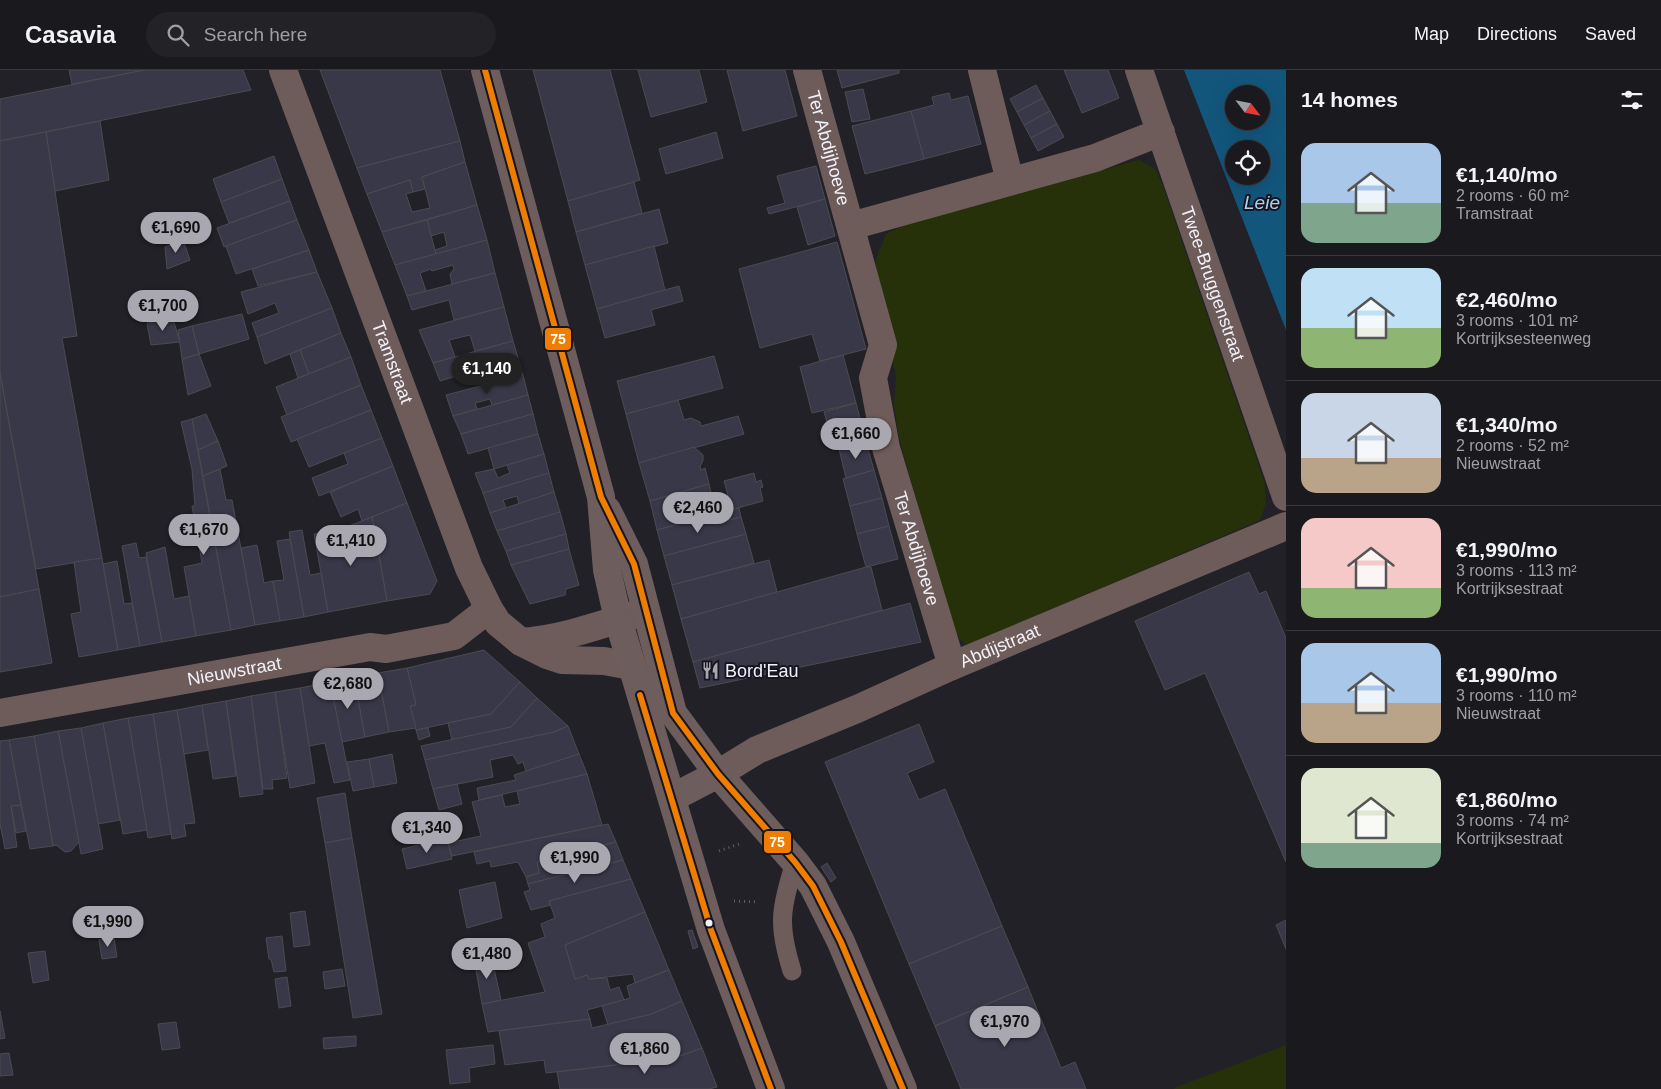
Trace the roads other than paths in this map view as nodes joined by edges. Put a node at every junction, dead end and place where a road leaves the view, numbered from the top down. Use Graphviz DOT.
graph roads {
  1 [pos="283,70"];
  2 [pos="485,70"];
  3 [pos="807,70"];
  4 [pos="982,70"];
  5 [pos="1139,70"];
  6 [pos="1161,132"];
  7 [pos="1010,181"];
  8 [pos="851,226"];
  9 [pos="601,497"];
  10 [pos="1286,497"];
  11 [pos="1286,526"];
  12 [pos="489,609"];
  13 [pos="646,611"];
  14 [pos="618,619"];
  15 [pos="521,642"];
  16 [pos="631,666"];
  17 [pos="952,666"];
  18 [pos="0,713"];
  19 [pos="718,774"];
  20 [pos="672,798"];
  21 [pos="795,862"];
  22 [pos="792,972"];
  23 [pos="772,1089"];
  24 [pos="903,1089"];
  1 -- 12 [label="street, Tramstraat"];
  2 -- 9 [label="main road"];
  3 -- 8 [label="street, Ter Abdijhoeve"];
  4 -- 7 [label="street"];
  5 -- 6 [label="street, Twee-Bruggenstraat"];
  6 -- 7 [label="street, Ter Abdijhoeve"];
  6 -- 10 [label="street, Twee-Bruggenstraat"];
  7 -- 8 [label="street, Ter Abdijhoeve"];
  8 -- 17 [label="street, Ter Abdijhoeve"];
  9 -- 13 [label="main road"];
  9 -- 14 [label="main road"];
  11 -- 17 [label="street, Abdijstraat"];
  12 -- 15 [label="street, Tramstraat"];
  12 -- 18 [label="street, Nieuwstraat"];
  13 -- 14 [label="street"];
  13 -- 19 [label="main road"];
  14 -- 15 [label="street"];
  14 -- 16 [label="main road"];
  15 -- 16 [label="street, Tramstraat"];
  16 -- 20 [label="main road"];
  17 -- 19 [label="street, Abdijstraat"];
  19 -- 20 [label="main road"];
  19 -- 21 [label="main road"];
  20 -- 23 [label="main road"];
  21 -- 22 [label="lane"];
  21 -- 24 [label="main road"];
}
